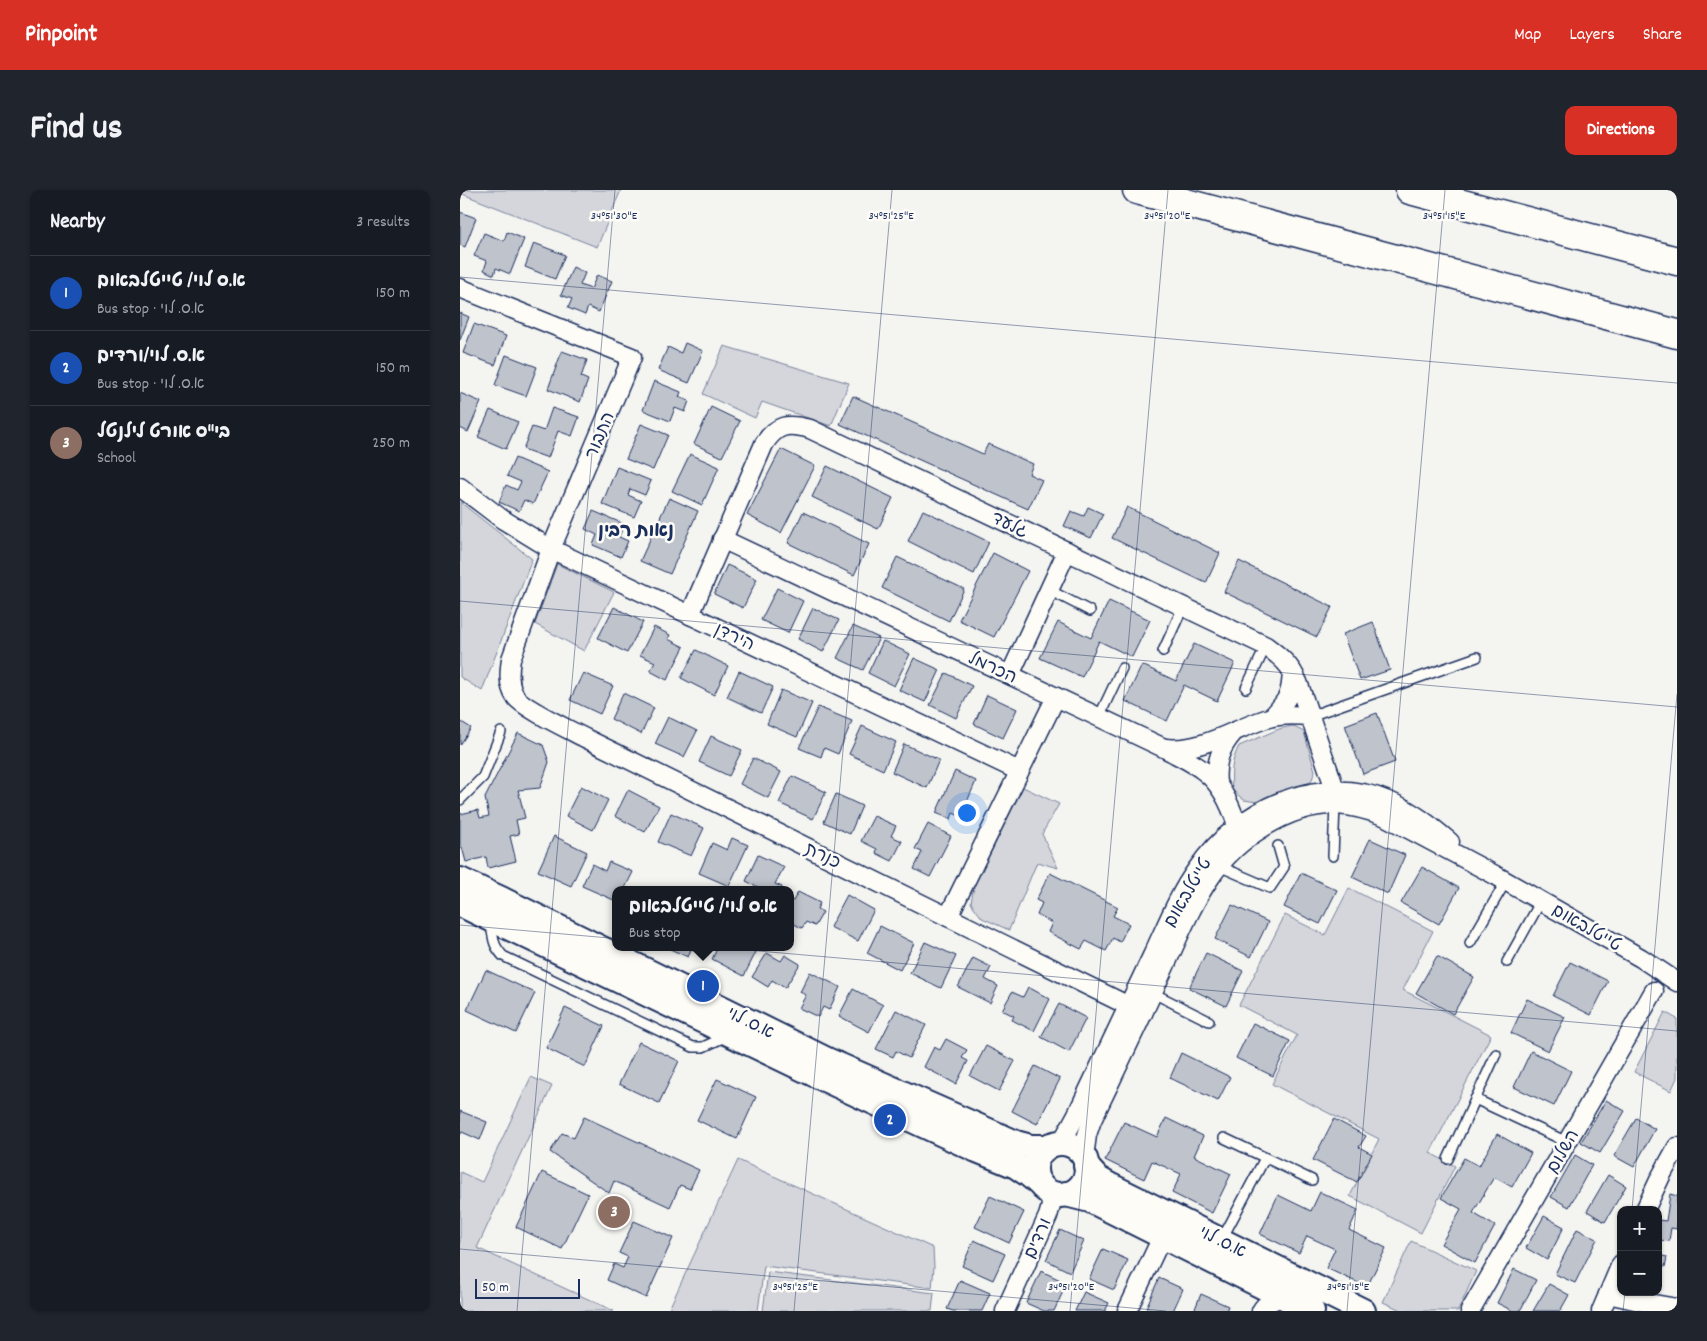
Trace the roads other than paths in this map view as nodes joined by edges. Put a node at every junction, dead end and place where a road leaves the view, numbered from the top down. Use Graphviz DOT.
graph roads {
  1 [pos="1137,190"];
  2 [pos="1410,190"];
  3 [pos="1677,261"];
  4 [pos="460,288"];
  5 [pos="1677,334"];
  6 [pos="460,487"];
  7 [pos="722,539"];
  8 [pos="552,550"];
  9 [pos="1067,551"];
  10 [pos="1049,590"];
  11 [pos="1183,607"];
  12 [pos="1090,612"];
  13 [pos="690,615"];
  14 [pos="1266,646"];
  15 [pos="1163,651"];
  16 [pos="1477,657"];
  17 [pos="1122,668"];
  18 [pos="1292,669"];
  19 [pos="1010,675"];
  20 [pos="510,687"];
  21 [pos="1246,688"];
  22 [pos="1056,696"];
  23 [pos="1310,716"];
  24 [pos="1099,717"];
  25 [pos="1272,717"];
  26 [pos="501,732"];
  27 [pos="1233,733"];
  28 [pos="1164,748"];
  29 [pos="1020,771"];
  30 [pos="1217,783"];
  31 [pos="1335,797"];
  32 [pos="460,800"];
  33 [pos="1238,825"];
  34 [pos="1278,846"];
  35 [pos="1333,856"];
  36 [pos="1219,866"];
  37 [pos="1501,878"];
  38 [pos="460,880"];
  39 [pos="1541,901"];
  40 [pos="460,904"];
  41 [pos="948,917"];
  42 [pos="1470,944"];
  43 [pos="1508,962"];
  44 [pos="1677,982"];
  45 [pos="1654,991"];
  46 [pos="1153,993"];
  47 [pos="1136,1010"];
  48 [pos="1209,1020"];
  49 [pos="1496,1054"];
  50 [pos="1475,1100"];
  51 [pos="1224,1138"];
  52 [pos="1567,1142"];
  53 [pos="1051,1146"];
  54 [pos="1677,1147"];
  55 [pos="1265,1158"];
  56 [pos="1448,1159"];
  57 [pos="1085,1161"];
  58 [pos="1669,1176"];
  59 [pos="1312,1180"];
  60 [pos="1052,1190"];
  61 [pos="1648,1206"];
  62 [pos="1162,1237"];
  63 [pos="1221,1241"];
  64 [pos="1617,1273"];
  65 [pos="1608,1294"];
  66 [pos="1283,1297"];
  67 [pos="1677,1308"];
  68 [pos="1005,1311"];
  69 [pos="1127,1311"];
  70 [pos="1262,1311"];
  71 [pos="1312,1311"];
  72 [pos="1363,1311"];
  73 [pos="1470,1311"];
  74 [pos="1601,1311"];
  1 -- 5 [label="highway"];
  2 -- 3 [label="highway"];
  4 -- 8 [label="street, התבור"];
  6 -- 8 [label="street, הירדן"];
  7 -- 9 [label="street, גלעד"];
  7 -- 13 [label="street, גלעד"];
  7 -- 19 [label="street, הכרמל"];
  8 -- 13 [label="street, הירדן"];
  8 -- 20 [label="street, התבור"];
  9 -- 10 [label="street"];
  9 -- 11 [label="street, גלעד"];
  10 -- 12 [label="lane"];
  10 -- 19 [label="street"];
  11 -- 14 [label="street, גלעד"];
  11 -- 15 [label="lane"];
  13 -- 29 [label="street, הירדן"];
  14 -- 18 [label="street, גלעד"];
  14 -- 21 [label="lane"];
  16 -- 23 [label="lane"];
  17 -- 24 [label="lane"];
  18 -- 23 [label="street, גלעד"];
  18 -- 25 [label="street"];
  19 -- 22 [label="street, הכרמל"];
  20 -- 41 [label="street, כנרת"];
  22 -- 24 [label="street, הכרמל"];
  22 -- 29 [label="street"];
  23 -- 25 [label="street"];
  23 -- 31 [label="street, גלעד"];
  24 -- 28 [label="street, הכרמל"];
  25 -- 27 [label="street"];
  26 -- 32 [label="lane"];
  27 -- 28 [label="street"];
  27 -- 30 [label="street"];
  28 -- 30 [label="street, הכרמל"];
  29 -- 41 [label="street"];
  30 -- 33 [label="street, הכרמל"];
  31 -- 33 [label="street, טייטלבאום"];
  31 -- 35 [label="lane"];
  31 -- 36 [label="street, טייטלבאום"];
  31 -- 37 [label="street, טייטלבאום"];
  33 -- 47 [label="street, טייטלבאום"];
  34 -- 36 [label="lane"];
  36 -- 46 [label="street, טייטלבאום"];
  37 -- 39 [label="street, טייטלבאום"];
  37 -- 42 [label="lane"];
  38 -- 53 [label="main road, א.ס. לוי"];
  39 -- 43 [label="lane"];
  39 -- 44 [label="street, טייטלבאום"];
  40 -- 60 [label="main road, א.ס. לוי"];
  41 -- 47 [label="street, כנרת"];
  45 -- 52 [label="street, השלום"];
  46 -- 47 [label="street, טייטלבאום"];
  46 -- 48 [label="lane"];
  47 -- 53 [label="street, טייטלבאום"];
  47 -- 57 [label="street, טייטלבאום"];
  49 -- 50 [label="lane"];
  50 -- 52 [label="lane"];
  50 -- 56 [label="lane"];
  51 -- 55 [label="lane"];
  52 -- 73 [label="street, השלום"];
  53 -- 57 [label="main road"];
  53 -- 60 [label="main road"];
  54 -- 58 [label="street"];
  55 -- 59 [label="lane"];
  55 -- 63 [label="lane"];
  57 -- 60 [label="main road"];
  57 -- 63 [label="main road, א.ס. לוי"];
  58 -- 61 [label="street"];
  60 -- 62 [label="main road, א.ס. לוי"];
  60 -- 68 [label="street, ורדים"];
  62 -- 66 [label="main road, א.ס. לוי"];
  62 -- 69 [label="street"];
  63 -- 72 [label="main road, א.ס. לוי"];
  64 -- 65 [label="street"];
  65 -- 67 [label="street"];
  65 -- 74 [label="street"];
  66 -- 70 [label="street"];
  66 -- 71 [label="main road, א.ס. לוי"];
}
